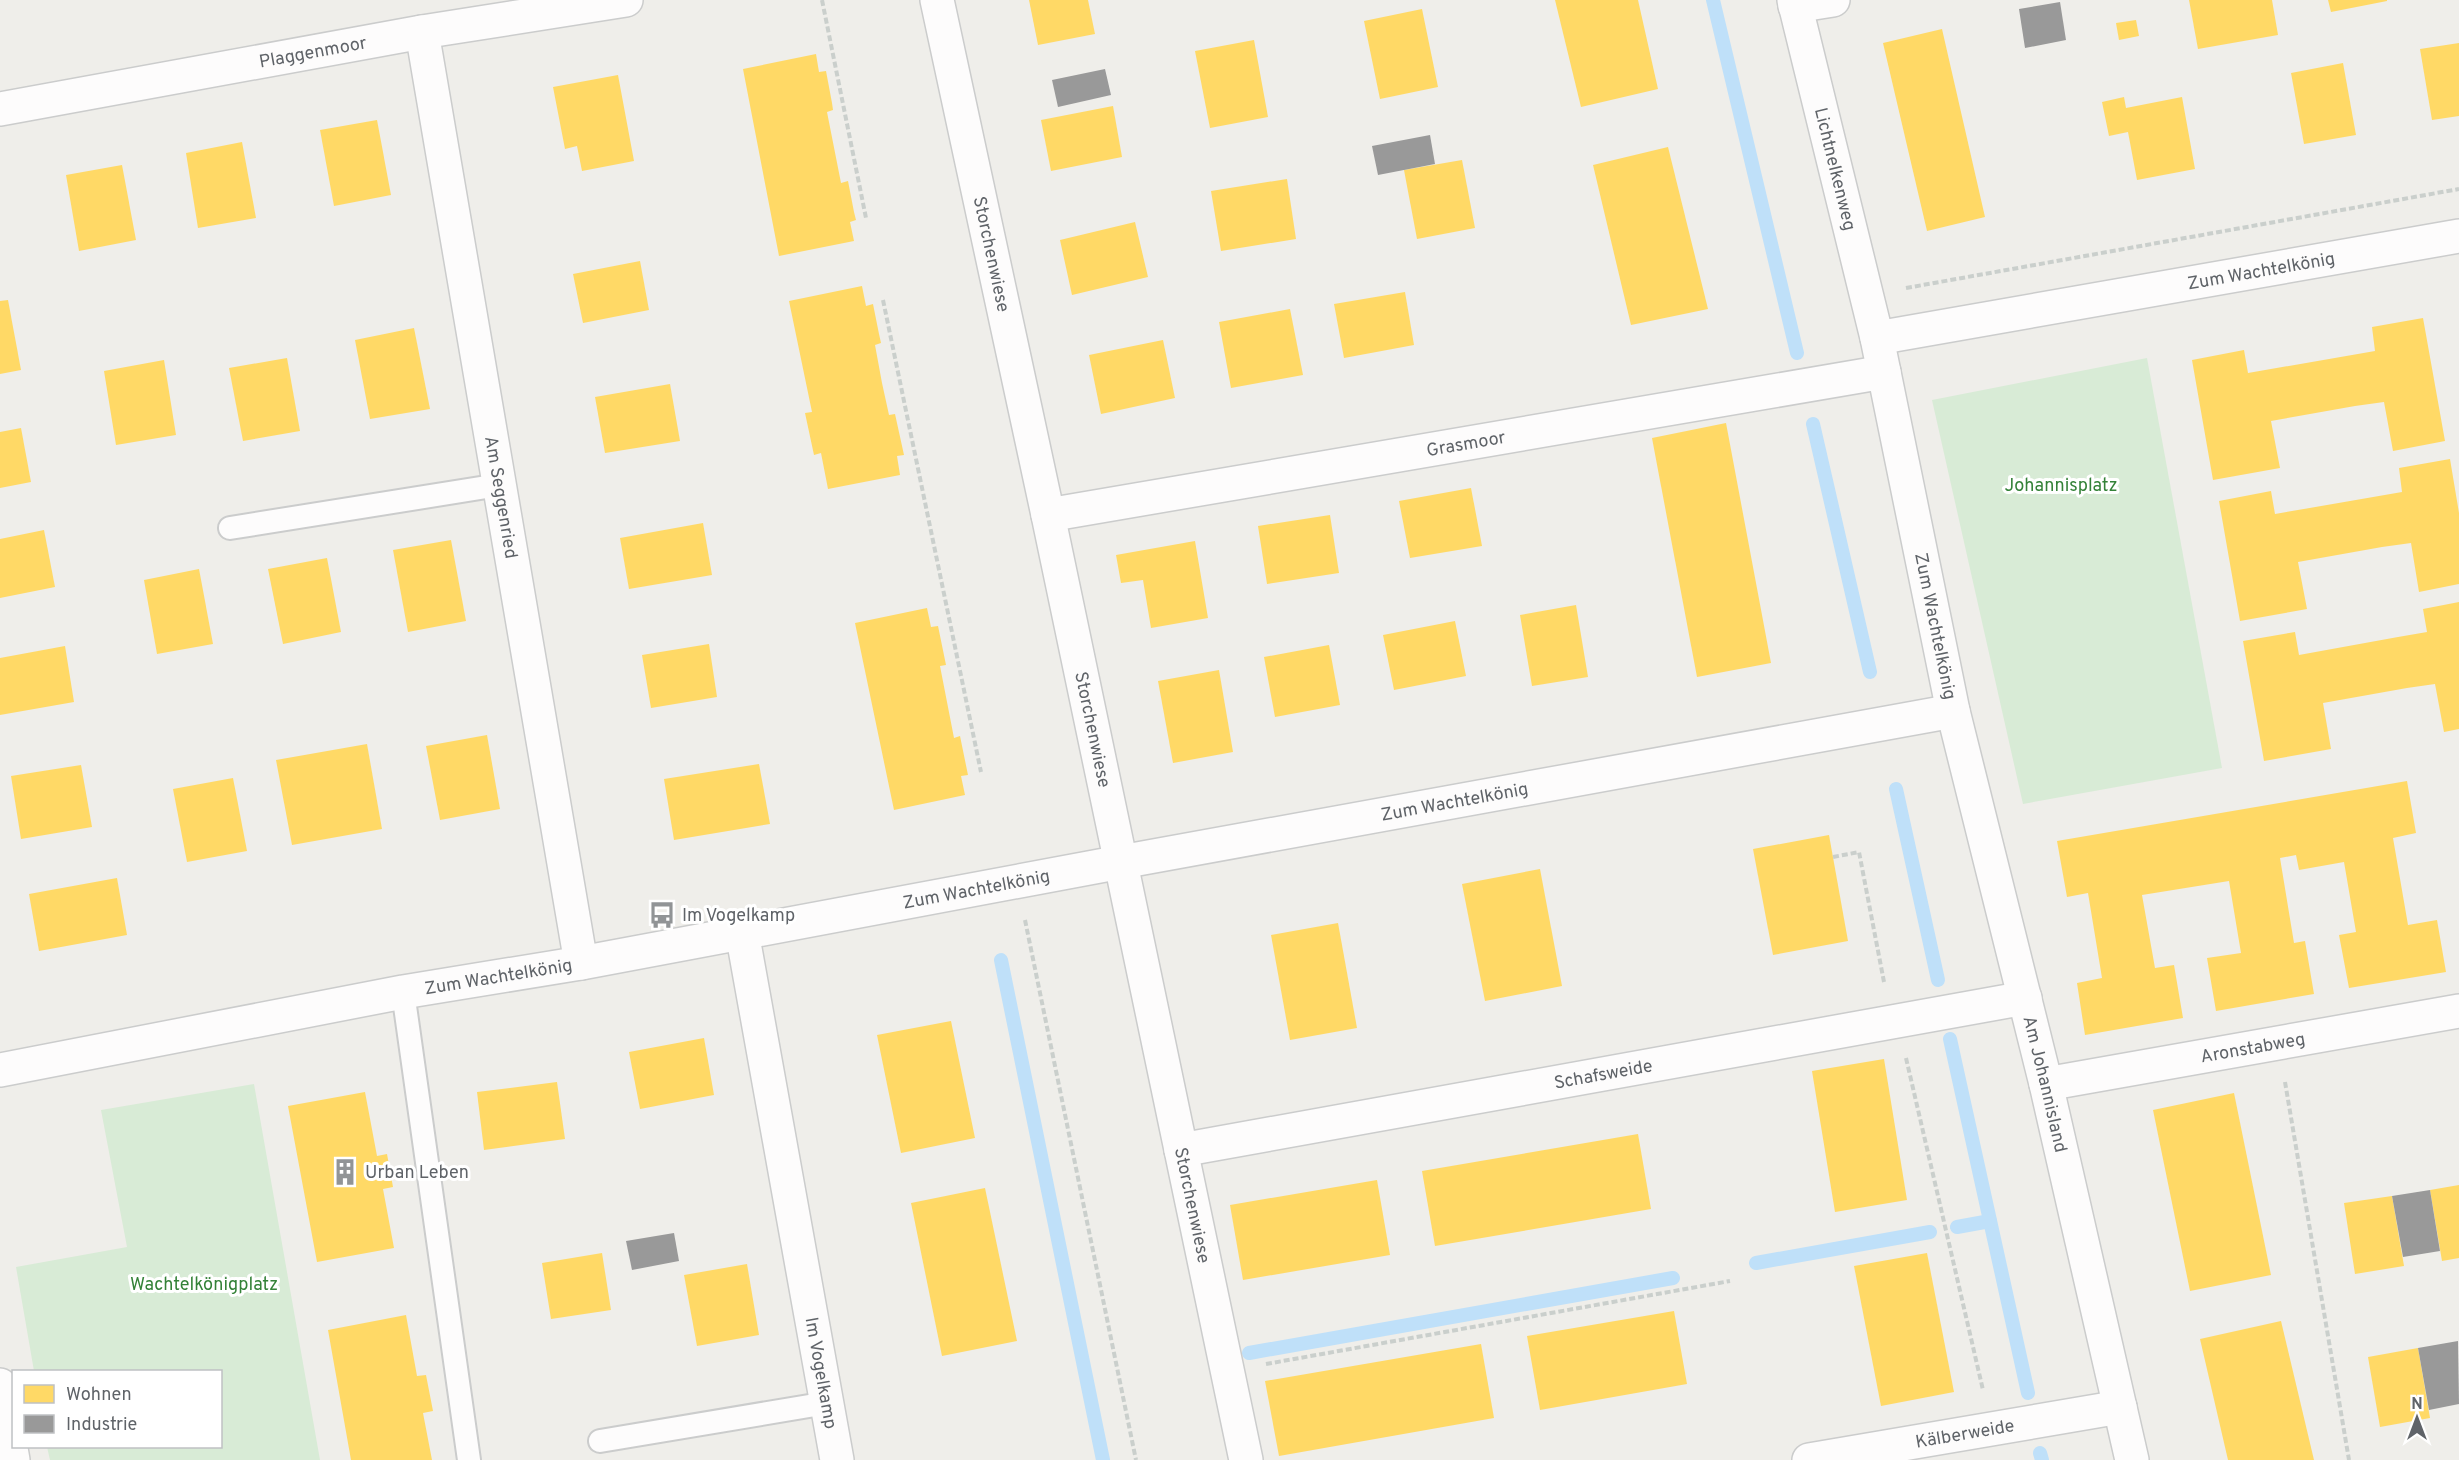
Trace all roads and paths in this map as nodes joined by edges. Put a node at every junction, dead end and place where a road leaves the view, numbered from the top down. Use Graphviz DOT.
graph roads {
  1 [pos="626,0"];
  2 [pos="822,0"];
  3 [pos="937,0"];
  4 [pos="1833,0"];
  5 [pos="1795,3"];
  6 [pos="422,32"];
  7 [pos="0,110"];
  8 [pos="2459,189"];
  9 [pos="866,218"];
  10 [pos="2459,236"];
  11 [pos="1867,295"];
  12 [pos="883,300"];
  13 [pos="1877,338"];
  14 [pos="1884,372"];
  15 [pos="499,485"];
  16 [pos="1048,515"];
  17 [pos="230,528"];
  18 [pos="1953,711"];
  19 [pos="981,772"];
  20 [pos="1833,857"];
  21 [pos="1120,862"];
  22 [pos="1017,883"];
  23 [pos="742,932"];
  24 [pos="581,963"];
  25 [pos="403,992"];
  26 [pos="2025,998"];
  27 [pos="2459,1011"];
  28 [pos="1897,1021"];
  29 [pos="2278,1043"];
  30 [pos="0,1070"];
  31 [pos="2046,1084"];
  32 [pos="1181,1150"];
  33 [pos="1730,1281"];
  34 [pos="1227,1371"];
  35 [pos="0,1385"];
  36 [pos="827,1403"];
  37 [pos="2120,1407"];
  38 [pos="1992,1429"];
  39 [pos="7,1441"];
  40 [pos="600,1441"];
  41 [pos="469,1460"];
  42 [pos="837,1460"];
  43 [pos="1136,1460"];
  44 [pos="1245,1460"];
  45 [pos="1809,1460"];
  46 [pos="2132,1460"];
  47 [pos="2349,1460"];
  1 -- 6 [label="street, Plaggenmoor"];
  2 -- 9 [label="path"];
  3 -- 16 [label="street, Storchenwiese"];
  4 -- 5 [label="street"];
  5 -- 11 [label="street, Lichtnelkenweg"];
  6 -- 7 [label="street, Plaggenmoor"];
  6 -- 15 [label="street, Am Seggenried"];
  8 -- 11 [label="path"];
  10 -- 13 [label="street, Zum Wachtelkönig"];
  11 -- 13 [label="street, Lichtnelkenweg"];
  12 -- 19 [label="path"];
  13 -- 14 [label="street, Zum Wachtelkönig"];
  14 -- 16 [label="street, Grasmoor"];
  14 -- 18 [label="street, Zum Wachtelkönig"];
  15 -- 17 [label="lane"];
  15 -- 24 [label="street, Am Seggenried"];
  16 -- 21 [label="street, Storchenwiese"];
  18 -- 21 [label="street, Zum Wachtelkönig"];
  18 -- 26 [label="street, Am Johannisland"];
  20 -- 28 [label="path"];
  21 -- 22 [label="street, Zum Wachtelkönig"];
  21 -- 32 [label="street, Storchenwiese"];
  22 -- 23 [label="street, Zum Wachtelkönig"];
  22 -- 43 [label="path"];
  23 -- 24 [label="street, Zum Wachtelkönig"];
  23 -- 36 [label="street, Im Vogelkamp"];
  24 -- 25 [label="street, Zum Wachtelkönig"];
  25 -- 30 [label="street, Zum Wachtelkönig"];
  25 -- 41 [label="lane"];
  26 -- 28 [label="street, Schafsweide"];
  26 -- 31 [label="street, Am Johannisland"];
  27 -- 29 [label="street, Aronstabweg"];
  28 -- 32 [label="street, Schafsweide"];
  28 -- 38 [label="path"];
  29 -- 31 [label="street, Aronstabweg"];
  29 -- 47 [label="path"];
  31 -- 37 [label="street, Am Johannisland"];
  32 -- 34 [label="street, Storchenwiese"];
  33 -- 34 [label="path"];
  34 -- 44 [label="street, Storchenwiese"];
  35 -- 39 [label="street"];
  36 -- 40 [label="lane"];
  36 -- 42 [label="street, Im Vogelkamp"];
  37 -- 38 [label="street, Kälberweide"];
  37 -- 46 [label="street, Am Johannisland"];
  38 -- 45 [label="street, Kälberweide"];
}
